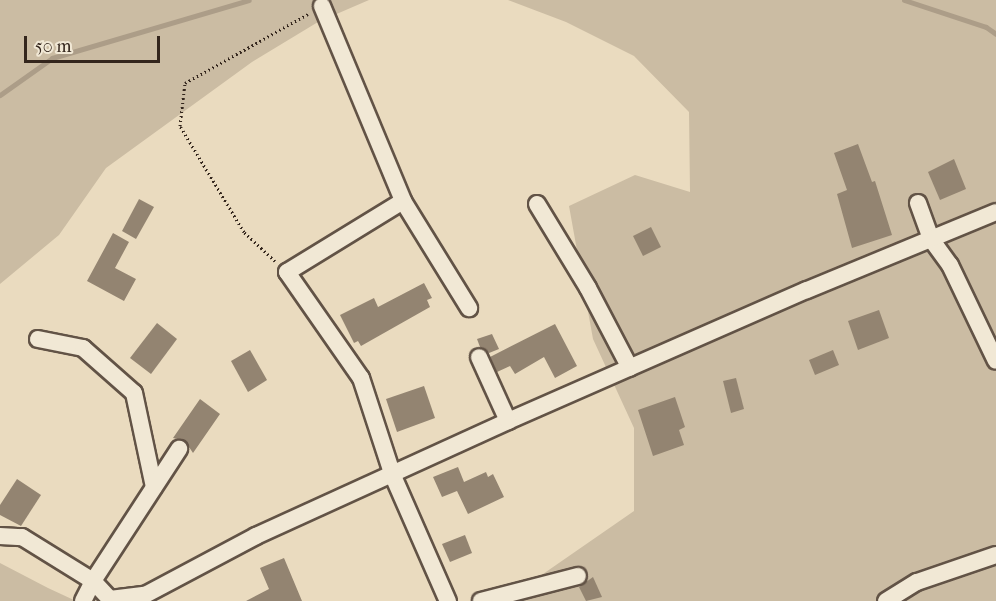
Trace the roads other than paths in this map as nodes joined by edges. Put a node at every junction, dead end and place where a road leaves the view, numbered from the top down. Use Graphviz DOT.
graph roads {
  1 [pos="322,6"];
  2 [pos="402,201"];
  3 [pos="918,203"];
  4 [pos="537,204"];
  5 [pos="996,212"];
  6 [pos="931,239"];
  7 [pos="469,308"];
  8 [pos="38,339"];
  9 [pos="479,357"];
  10 [pos="996,361"];
  11 [pos="630,368"];
  12 [pos="508,421"];
  13 [pos="179,449"];
  14 [pos="393,476"];
  15 [pos="154,487"];
  16 [pos="0,536"];
  17 [pos="996,555"];
  18 [pos="578,576"];
  19 [pos="93,581"];
  20 [pos="111,600"];
  21 [pos="83,601"];
  22 [pos="448,601"];
  23 [pos="481,601"];
  24 [pos="886,601"];
  1 -- 2 [label="street"];
  2 -- 7 [label="street"];
  2 -- 14 [label="street"];
  3 -- 6 [label="street"];
  4 -- 11 [label="street"];
  5 -- 6 [label="street"];
  6 -- 10 [label="street"];
  6 -- 11 [label="street"];
  8 -- 15 [label="street"];
  9 -- 12 [label="street"];
  11 -- 12 [label="street"];
  12 -- 14 [label="street"];
  13 -- 15 [label="street"];
  14 -- 20 [label="street"];
  14 -- 22 [label="street"];
  15 -- 19 [label="street"];
  16 -- 19 [label="street"];
  17 -- 24 [label="street"];
  18 -- 23 [label="street"];
  19 -- 20 [label="street"];
  19 -- 21 [label="street"];
}
